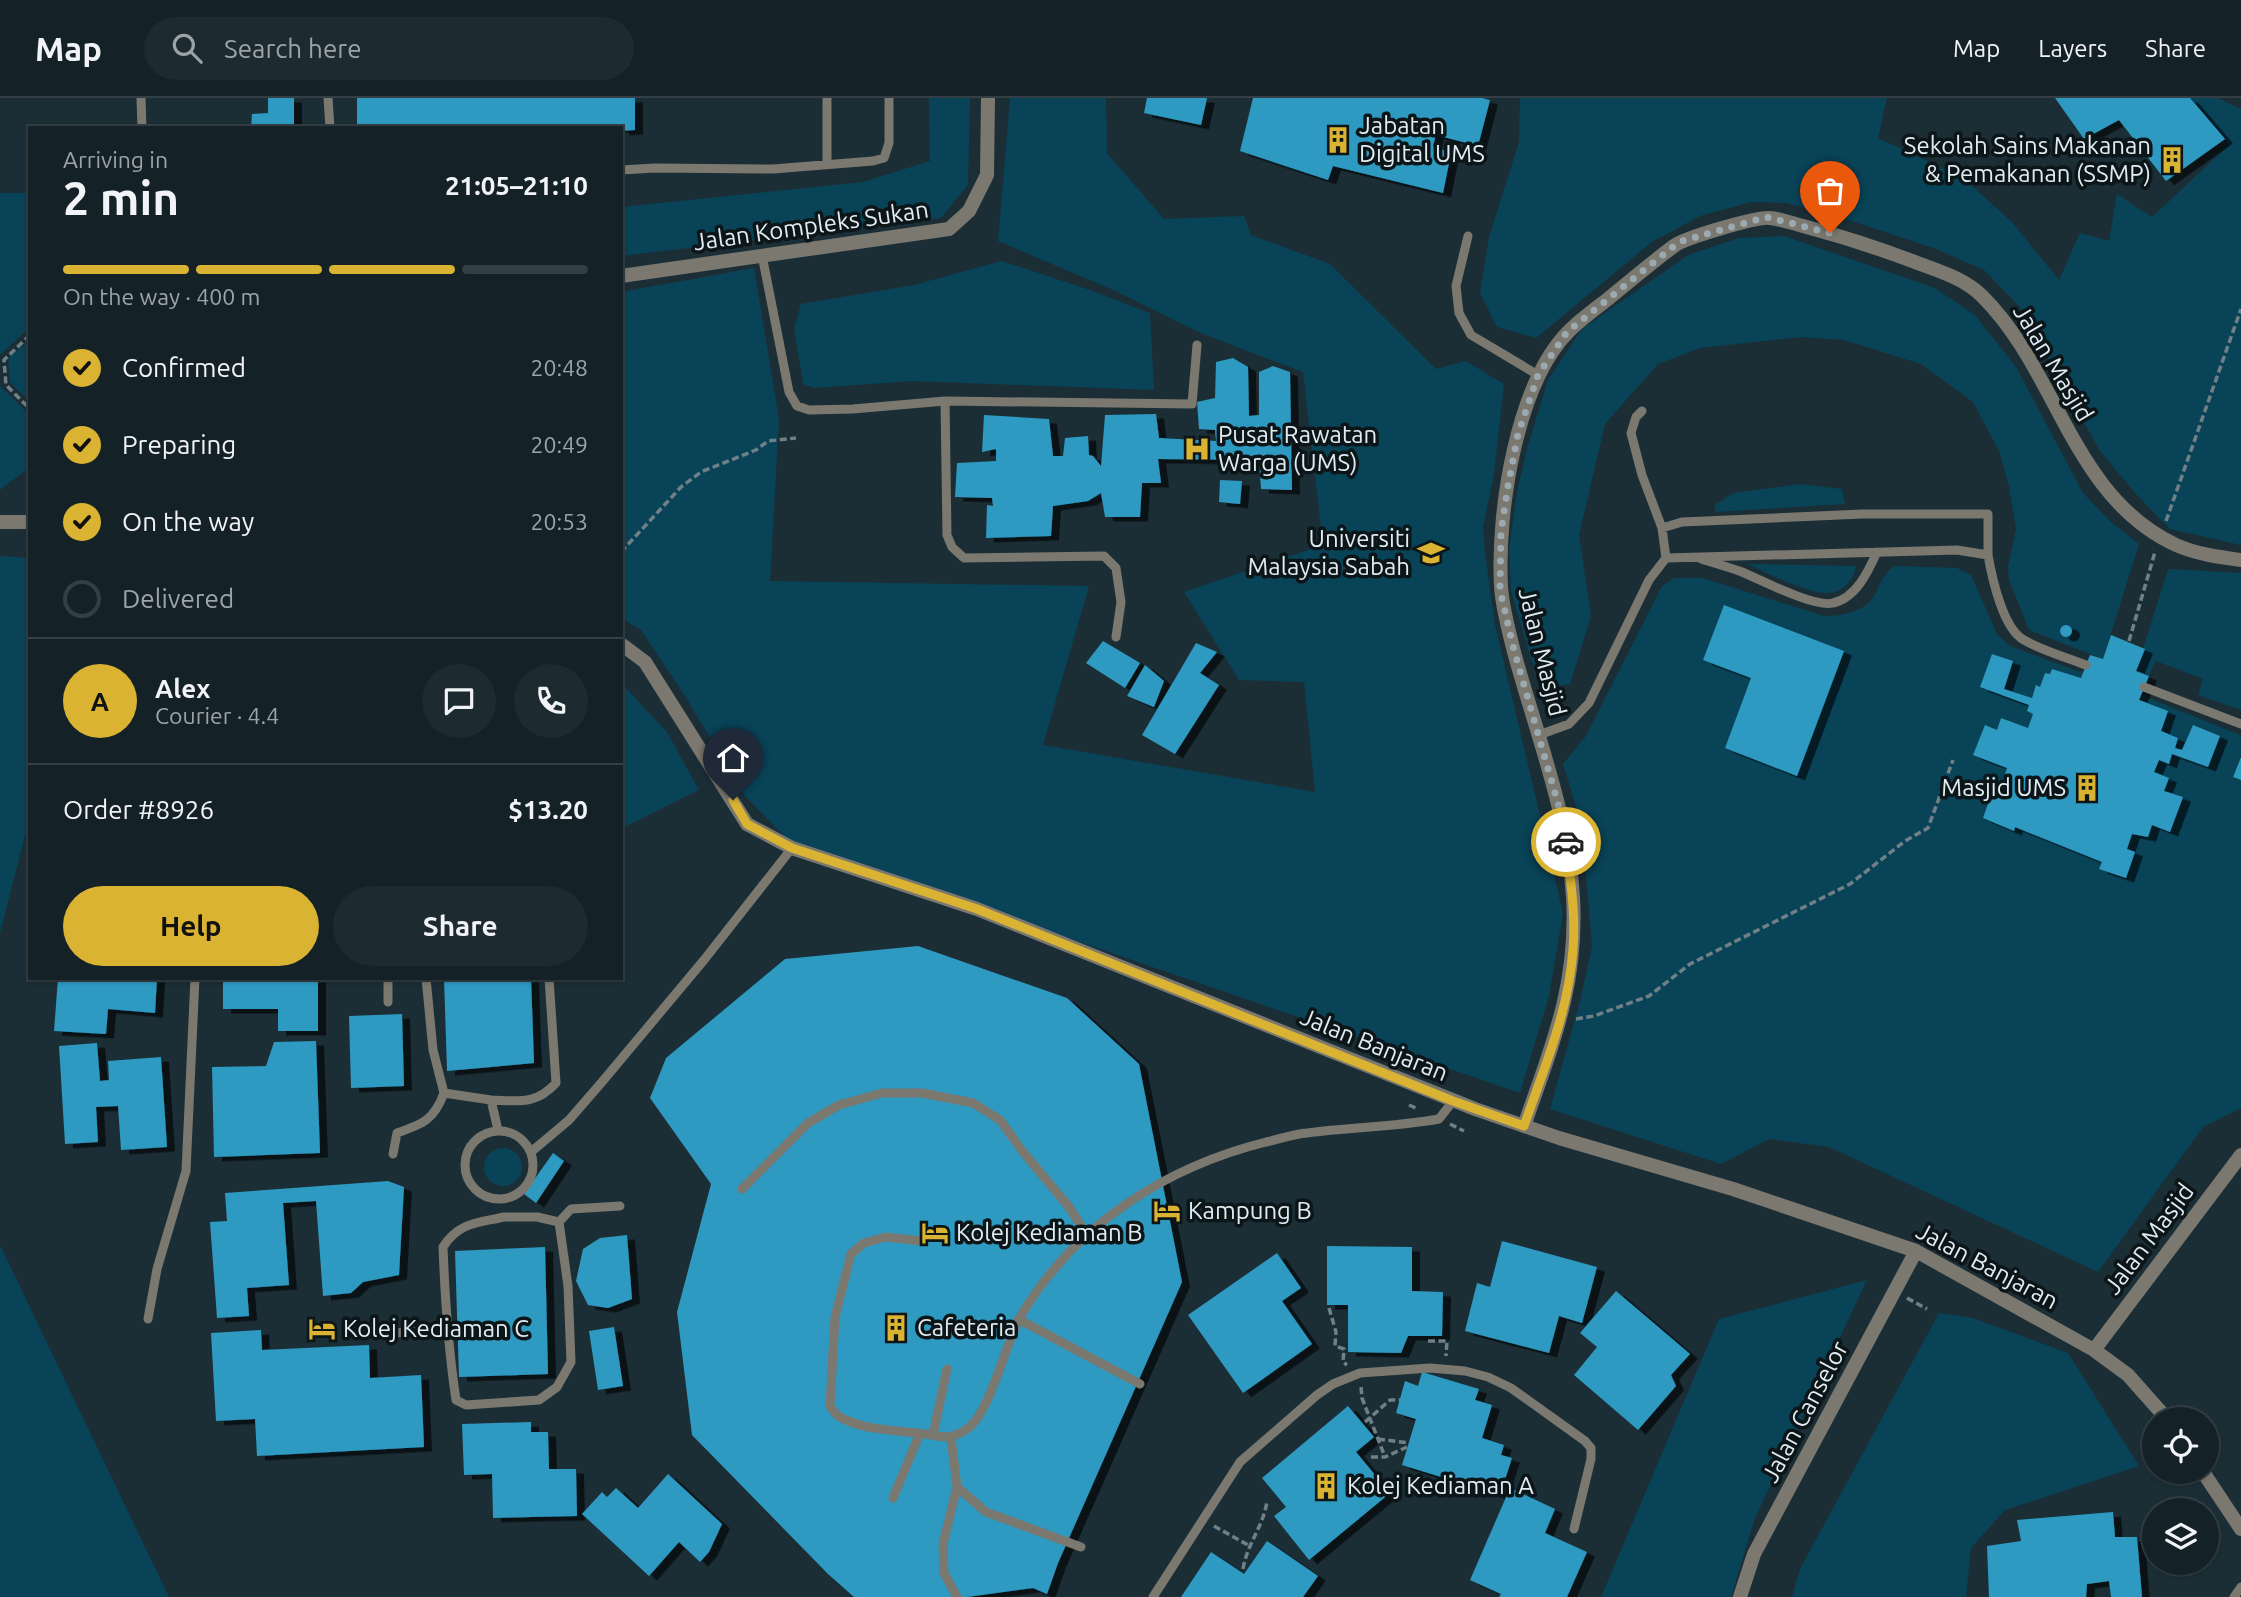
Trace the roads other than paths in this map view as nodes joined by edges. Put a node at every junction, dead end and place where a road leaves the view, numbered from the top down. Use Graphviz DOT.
graph roads {
  1 [pos="141,98"];
  2 [pos="328,98"];
  3 [pos="827,98"];
  4 [pos="889,98"];
  5 [pos="988,98"];
  6 [pos="142,126"];
  7 [pos="330,126"];
  8 [pos="827,164"];
  9 [pos="623,170"];
  10 [pos="1468,236"];
  11 [pos="762,255"];
  12 [pos="623,276"];
  13 [pos="1196,345"];
  14 [pos="1538,375"];
  15 [pos="946,401"];
  16 [pos="1642,411"];
  17 [pos="0,522"];
  18 [pos="28,522"];
  19 [pos="1662,528"];
  20 [pos="1877,552"];
  21 [pos="1988,555"];
  22 [pos="1692,556"];
  23 [pos="1666,558"];
  24 [pos="2241,560"];
  25 [pos="1116,637"];
  26 [pos="623,646"];
  27 [pos="2086,665"];
  28 [pos="2144,687"];
  29 [pos="2241,724"];
  30 [pos="1539,735"];
  31 [pos="792,848"];
  32 [pos="195,980"];
  33 [pos="388,980"];
  34 [pos="426,980"];
  35 [pos="549,980"];
  36 [pos="388,1002"];
  37 [pos="444,1093"];
  38 [pos="491,1100"];
  39 [pos="1453,1101"];
  40 [pos="1524,1126"];
  41 [pos="498,1130"];
  42 [pos="531,1152"];
  43 [pos="393,1154"];
  44 [pos="2241,1155"];
  45 [pos="742,1189"];
  46 [pos="503,1199"];
  47 [pos="620,1206"];
  48 [pos="504,1217"];
  49 [pos="559,1223"];
  50 [pos="1087,1235"];
  51 [pos="920,1241"];
  52 [pos="1916,1251"];
  53 [pos="148,1319"];
  54 [pos="1018,1319"];
  55 [pos="446,1327"];
  56 [pos="389,1334"];
  57 [pos="2094,1350"];
  58 [pos="947,1369"];
  59 [pos="1140,1384"];
  60 [pos="2156,1407"];
  61 [pos="920,1433"];
  62 [pos="933,1435"];
  63 [pos="951,1437"];
  64 [pos="2211,1484"];
  65 [pos="957,1488"];
  66 [pos="893,1498"];
  67 [pos="1574,1529"];
  68 [pos="2241,1529"];
  69 [pos="1081,1547"];
  70 [pos="2241,1587"];
  71 [pos="957,1597"];
  72 [pos="1153,1597"];
  73 [pos="1740,1597"];
  74 [pos="2234,1597"];
  1 -- 6 [label="lane"];
  2 -- 7 [label="lane"];
  3 -- 8 [label="lane"];
  4 -- 8 [label="lane"];
  5 -- 11 [label="street, Jalan Kompleks Sukan"];
  8 -- 9 [label="lane"];
  10 -- 14 [label="lane"];
  11 -- 12 [label="street, Jalan Kompleks Sukan"];
  11 -- 15 [label="lane"];
  13 -- 15 [label="lane"];
  14 -- 24 [label="street, Jalan Masjid"];
  14 -- 30 [label="street, Jalan Masjid"];
  15 -- 25 [label="lane"];
  16 -- 19 [label="lane"];
  17 -- 18 [label="street"];
  19 -- 21 [label="lane"];
  19 -- 23 [label="lane"];
  20 -- 21 [label="lane"];
  20 -- 22 [label="lane"];
  20 -- 22 [label="lane"];
  21 -- 27 [label="lane"];
  22 -- 23 [label="lane"];
  23 -- 30 [label="lane"];
  26 -- 31 [label="street, Jalan Banjaran"];
  28 -- 29 [label="lane"];
  30 -- 40 [label="street, Jalan Masjid"];
  31 -- 39 [label="street, Jalan Banjaran"];
  31 -- 42 [label="lane"];
  32 -- 53 [label="lane"];
  33 -- 36 [label="lane"];
  34 -- 37 [label="lane"];
  35 -- 38 [label="lane"];
  37 -- 38 [label="lane"];
  37 -- 43 [label="lane"];
  38 -- 41 [label="lane"];
  39 -- 40 [label="street, Jalan Banjaran"];
  39 -- 50 [label="lane"];
  40 -- 52 [label="street, Jalan Banjaran"];
  41 -- 42 [label="lane"];
  41 -- 46 [label="lane"];
  42 -- 46 [label="lane"];
  44 -- 57 [label="street, Jalan Masjid"];
  45 -- 50 [label="lane"];
  46 -- 48 [label="lane"];
  47 -- 49 [label="lane"];
  48 -- 49 [label="lane"];
  48 -- 55 [label="lane"];
  49 -- 55 [label="lane"];
  50 -- 54 [label="lane"];
  51 -- 61 [label="lane"];
  52 -- 57 [label="street, Jalan Banjaran"];
  52 -- 73 [label="street, Jalan Canselor"];
  54 -- 59 [label="lane"];
  54 -- 63 [label="lane"];
  55 -- 56 [label="lane"];
  57 -- 60 [label="street, Jalan Banjaran"];
  58 -- 62 [label="lane"];
  61 -- 62 [label="lane"];
  61 -- 66 [label="lane"];
  62 -- 63 [label="lane"];
  63 -- 65 [label="lane"];
  64 -- 68 [label="street"];
  65 -- 69 [label="lane"];
  65 -- 71 [label="lane"];
  67 -- 72 [label="lane"];
  70 -- 74 [label="lane"];
}
